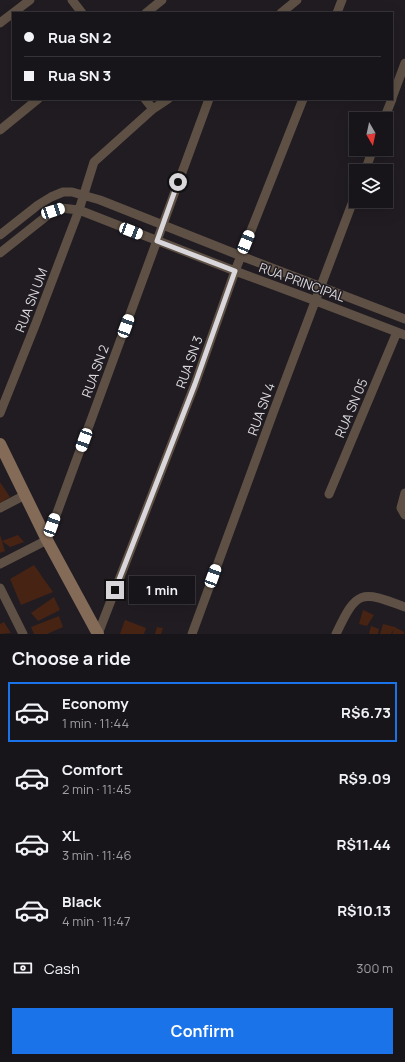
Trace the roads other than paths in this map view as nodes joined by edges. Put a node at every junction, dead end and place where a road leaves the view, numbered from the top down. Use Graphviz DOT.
graph roads {
  1 [pos="30,0"];
  2 [pos="72,0"];
  3 [pos="162,0"];
  4 [pos="297,0"];
  5 [pos="342,0"];
  6 [pos="14,12"];
  7 [pos="81,12"];
  8 [pos="147,12"];
  9 [pos="282,12"];
  10 [pos="337,12"];
  11 [pos="12,14"];
  12 [pos="0,23"];
  13 [pos="405,63"];
  14 [pos="393,95"];
  15 [pos="37,100"];
  16 [pos="146,100"];
  17 [pos="166,100"];
  18 [pos="209,100"];
  19 [pos="303,100"];
  20 [pos="391,100"];
  21 [pos="153,109"];
  22 [pos="387,112"];
  23 [pos="0,130"];
  24 [pos="84,195"];
  25 [pos="351,208"];
  26 [pos="78,210"];
  27 [pos="163,225"];
  28 [pos="0,235"];
  29 [pos="157,241"];
  30 [pos="0,253"];
  31 [pos="241,256"];
  32 [pos="235,271"];
  33 [pos="321,286"];
  34 [pos="316,301"];
  35 [pos="404,315"];
  36 [pos="401,333"];
  37 [pos="0,413"];
  38 [pos="0,444"];
  39 [pos="328,494"];
  40 [pos="405,494"];
  41 [pos="25,495"];
  42 [pos="0,508"];
  43 [pos="405,515"];
  44 [pos="47,540"];
  45 [pos="0,564"];
  46 [pos="0,588"];
  47 [pos="405,607"];
  48 [pos="23,634"];
  49 [pos="98,634"];
  50 [pos="192,634"];
  51 [pos="336,634"];
  1 -- 6 [label="street"];
  2 -- 7 [label="street"];
  3 -- 8 [label="street"];
  4 -- 9 [label="street"];
  5 -- 10 [label="street"];
  11 -- 12 [label="street"];
  13 -- 14 [label="street"];
  15 -- 23 [label="street"];
  16 -- 21 [label="street"];
  17 -- 21 [label="street, RUA SN UM"];
  18 -- 27 [label="street, RUA SN 2"];
  19 -- 31 [label="street, RUA SN 3"];
  20 -- 22 [label="street"];
  21 -- 24 [label="street, RUA SN UM"];
  24 -- 26 [label="street, RUA SN UM"];
  24 -- 27 [label="street, RUA PRINCIPAL"];
  24 -- 28 [label="street, RUA PRINCIPAL"];
  25 -- 33 [label="street, RUA SN 4"];
  26 -- 29 [label="street, RUA PRINCIPAL"];
  26 -- 30 [label="street, RUA PRINCIPAL"];
  26 -- 37 [label="street, RUA SN UM"];
  27 -- 29 [label="street, RUA SN 2"];
  27 -- 31 [label="street, RUA PRINCIPAL"];
  29 -- 32 [label="street, RUA PRINCIPAL"];
  29 -- 44 [label="street, RUA SN 2"];
  31 -- 32 [label="street, RUA SN 3"];
  31 -- 33 [label="street, RUA PRINCIPAL"];
  32 -- 34 [label="street, RUA PRINCIPAL"];
  32 -- 49 [label="street, RUA SN 3"];
  33 -- 34 [label="street, RUA SN 4"];
  33 -- 35 [label="street, RUA PRINCIPAL"];
  34 -- 36 [label="street, RUA PRINCIPAL"];
  34 -- 50 [label="street, RUA SN 4"];
  36 -- 39 [label="street, RUA SN 05"];
  38 -- 41 [label="street"];
  40 -- 43 [label="street"];
  41 -- 42 [label="street"];
  41 -- 44 [label="street"];
  44 -- 45 [label="street"];
  44 -- 49 [label="street"];
  46 -- 48 [label="street"];
  47 -- 51 [label="street"];
}
